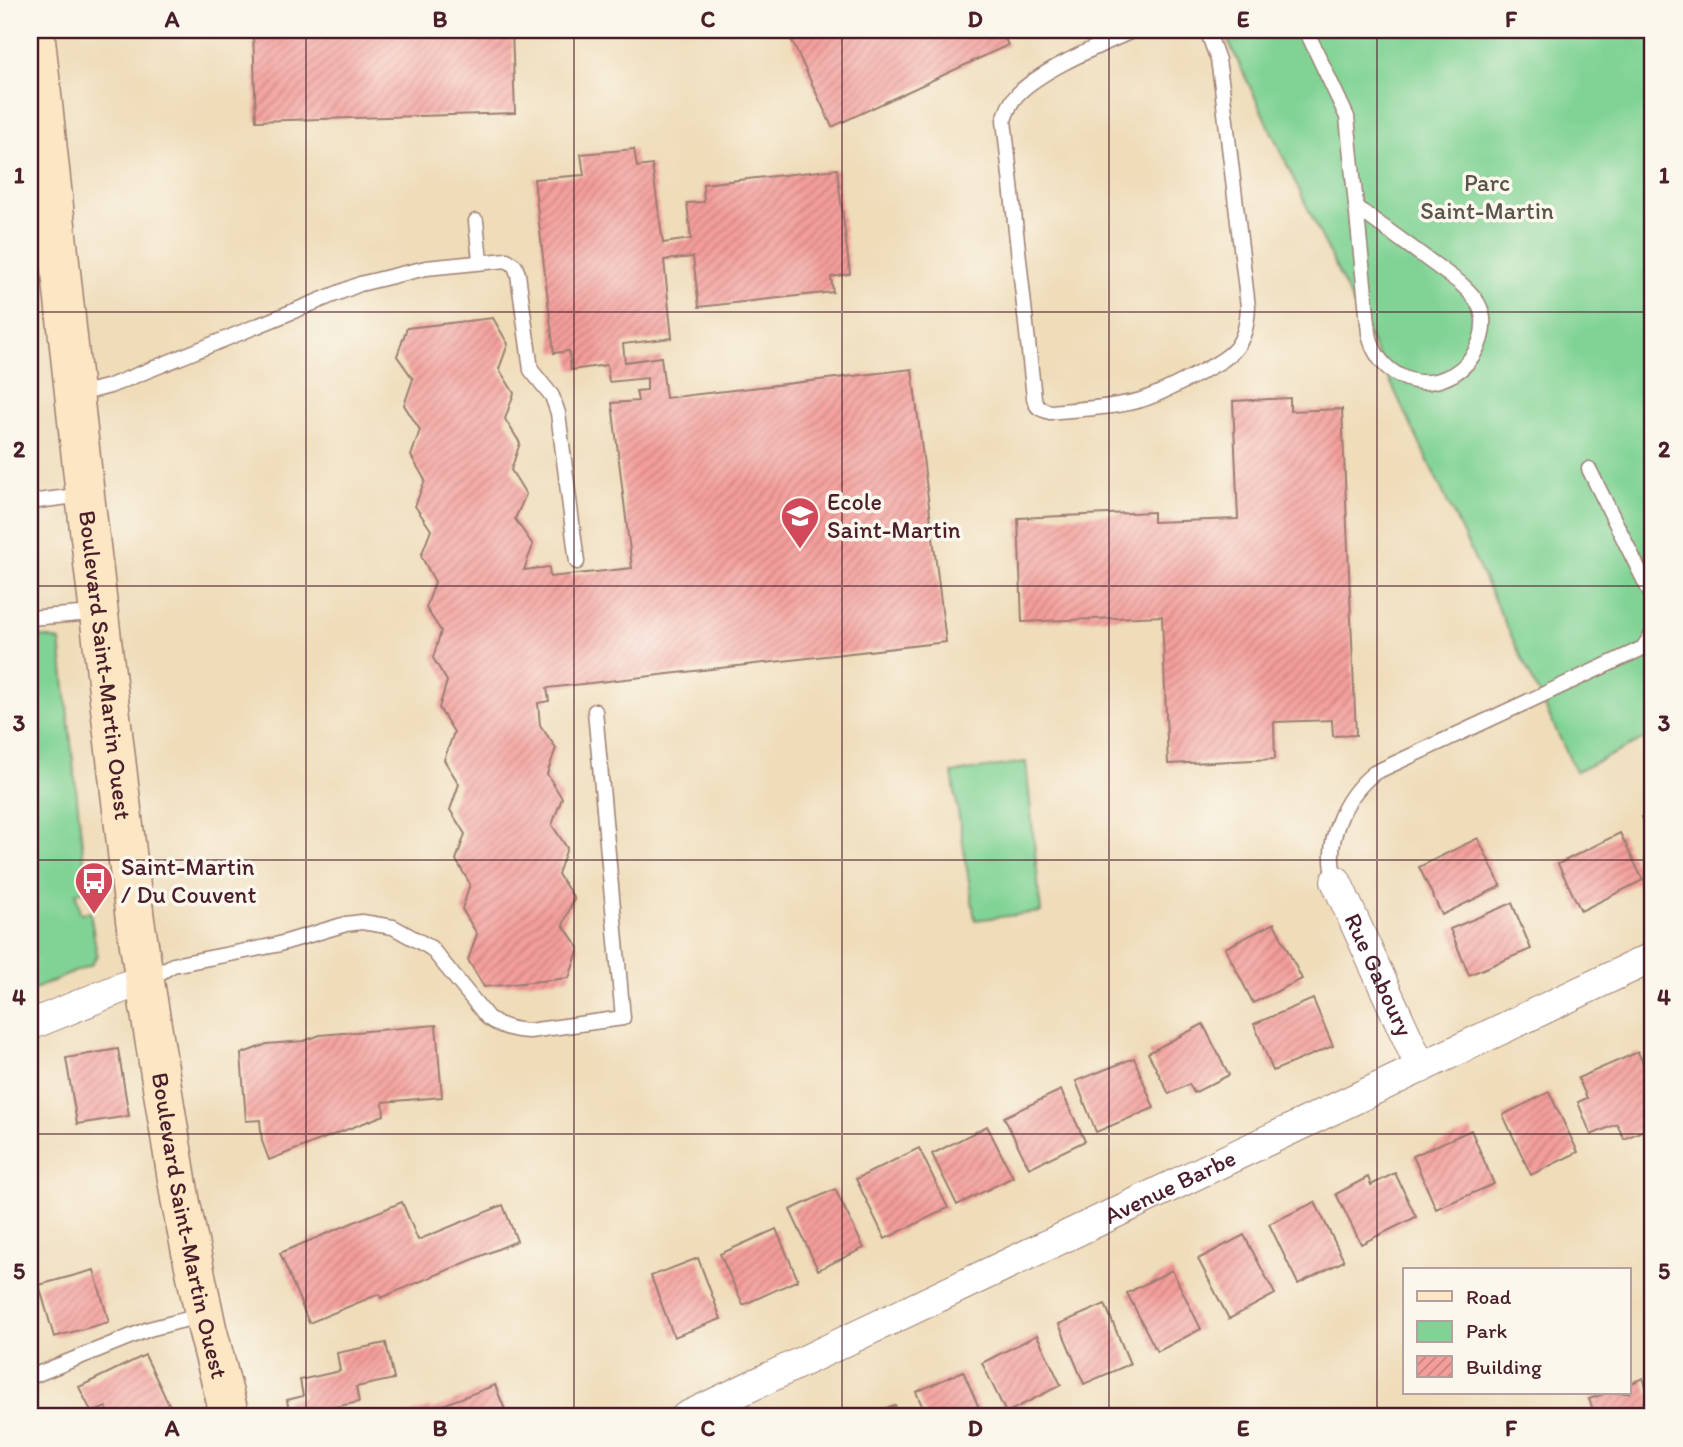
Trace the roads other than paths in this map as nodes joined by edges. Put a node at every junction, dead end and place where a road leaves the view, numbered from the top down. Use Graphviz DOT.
graph roads {
  1 [pos="35,30"];
  2 [pos="1134,30"];
  3 [pos="1208,30"];
  4 [pos="1306,30"];
  5 [pos="36,106"];
  6 [pos="1356,208"];
  7 [pos="476,221"];
  8 [pos="480,261"];
  9 [pos="75,395"];
  10 [pos="1589,469"];
  11 [pos="85,495"];
  12 [pos="30,502"];
  13 [pos="577,562"];
  14 [pos="1653,598"];
  15 [pos="98,609"];
  16 [pos="30,618"];
  17 [pos="1653,633"];
  18 [pos="596,711"];
  19 [pos="1336,881"];
  20 [pos="1653,957"];
  21 [pos="145,981"];
  22 [pos="30,1025"];
  23 [pos="1421,1068"];
  24 [pos="204,1314"];
  25 [pos="30,1377"];
  26 [pos="230,1417"];
  27 [pos="686,1417"];
  1 -- 5 [label="main road, Boulevard Saint-Martin Ouest"];
  2 -- 3 [label="lane"];
  4 -- 6 [label="lane"];
  5 -- 9 [label="main road, Boulevard Saint-Martin Ouest"];
  6 -- 6 [label="lane"];
  7 -- 8 [label="lane"];
  8 -- 9 [label="lane"];
  8 -- 13 [label="lane"];
  9 -- 11 [label="main road, Boulevard Saint-Martin Ouest"];
  10 -- 14 [label="lane"];
  11 -- 12 [label="lane"];
  11 -- 15 [label="main road, Boulevard Saint-Martin Ouest"];
  15 -- 16 [label="lane"];
  15 -- 21 [label="main road, Boulevard Saint-Martin Ouest"];
  17 -- 19 [label="lane"];
  18 -- 21 [label="lane"];
  19 -- 23 [label="street, Rue Gaboury"];
  20 -- 23 [label="street, Avenue Barbe"];
  21 -- 22 [label="street"];
  21 -- 24 [label="main road, Boulevard Saint-Martin Ouest"];
  23 -- 27 [label="street, Avenue Barbe"];
  24 -- 25 [label="lane"];
  24 -- 26 [label="main road, Boulevard Saint-Martin Ouest"];
}
